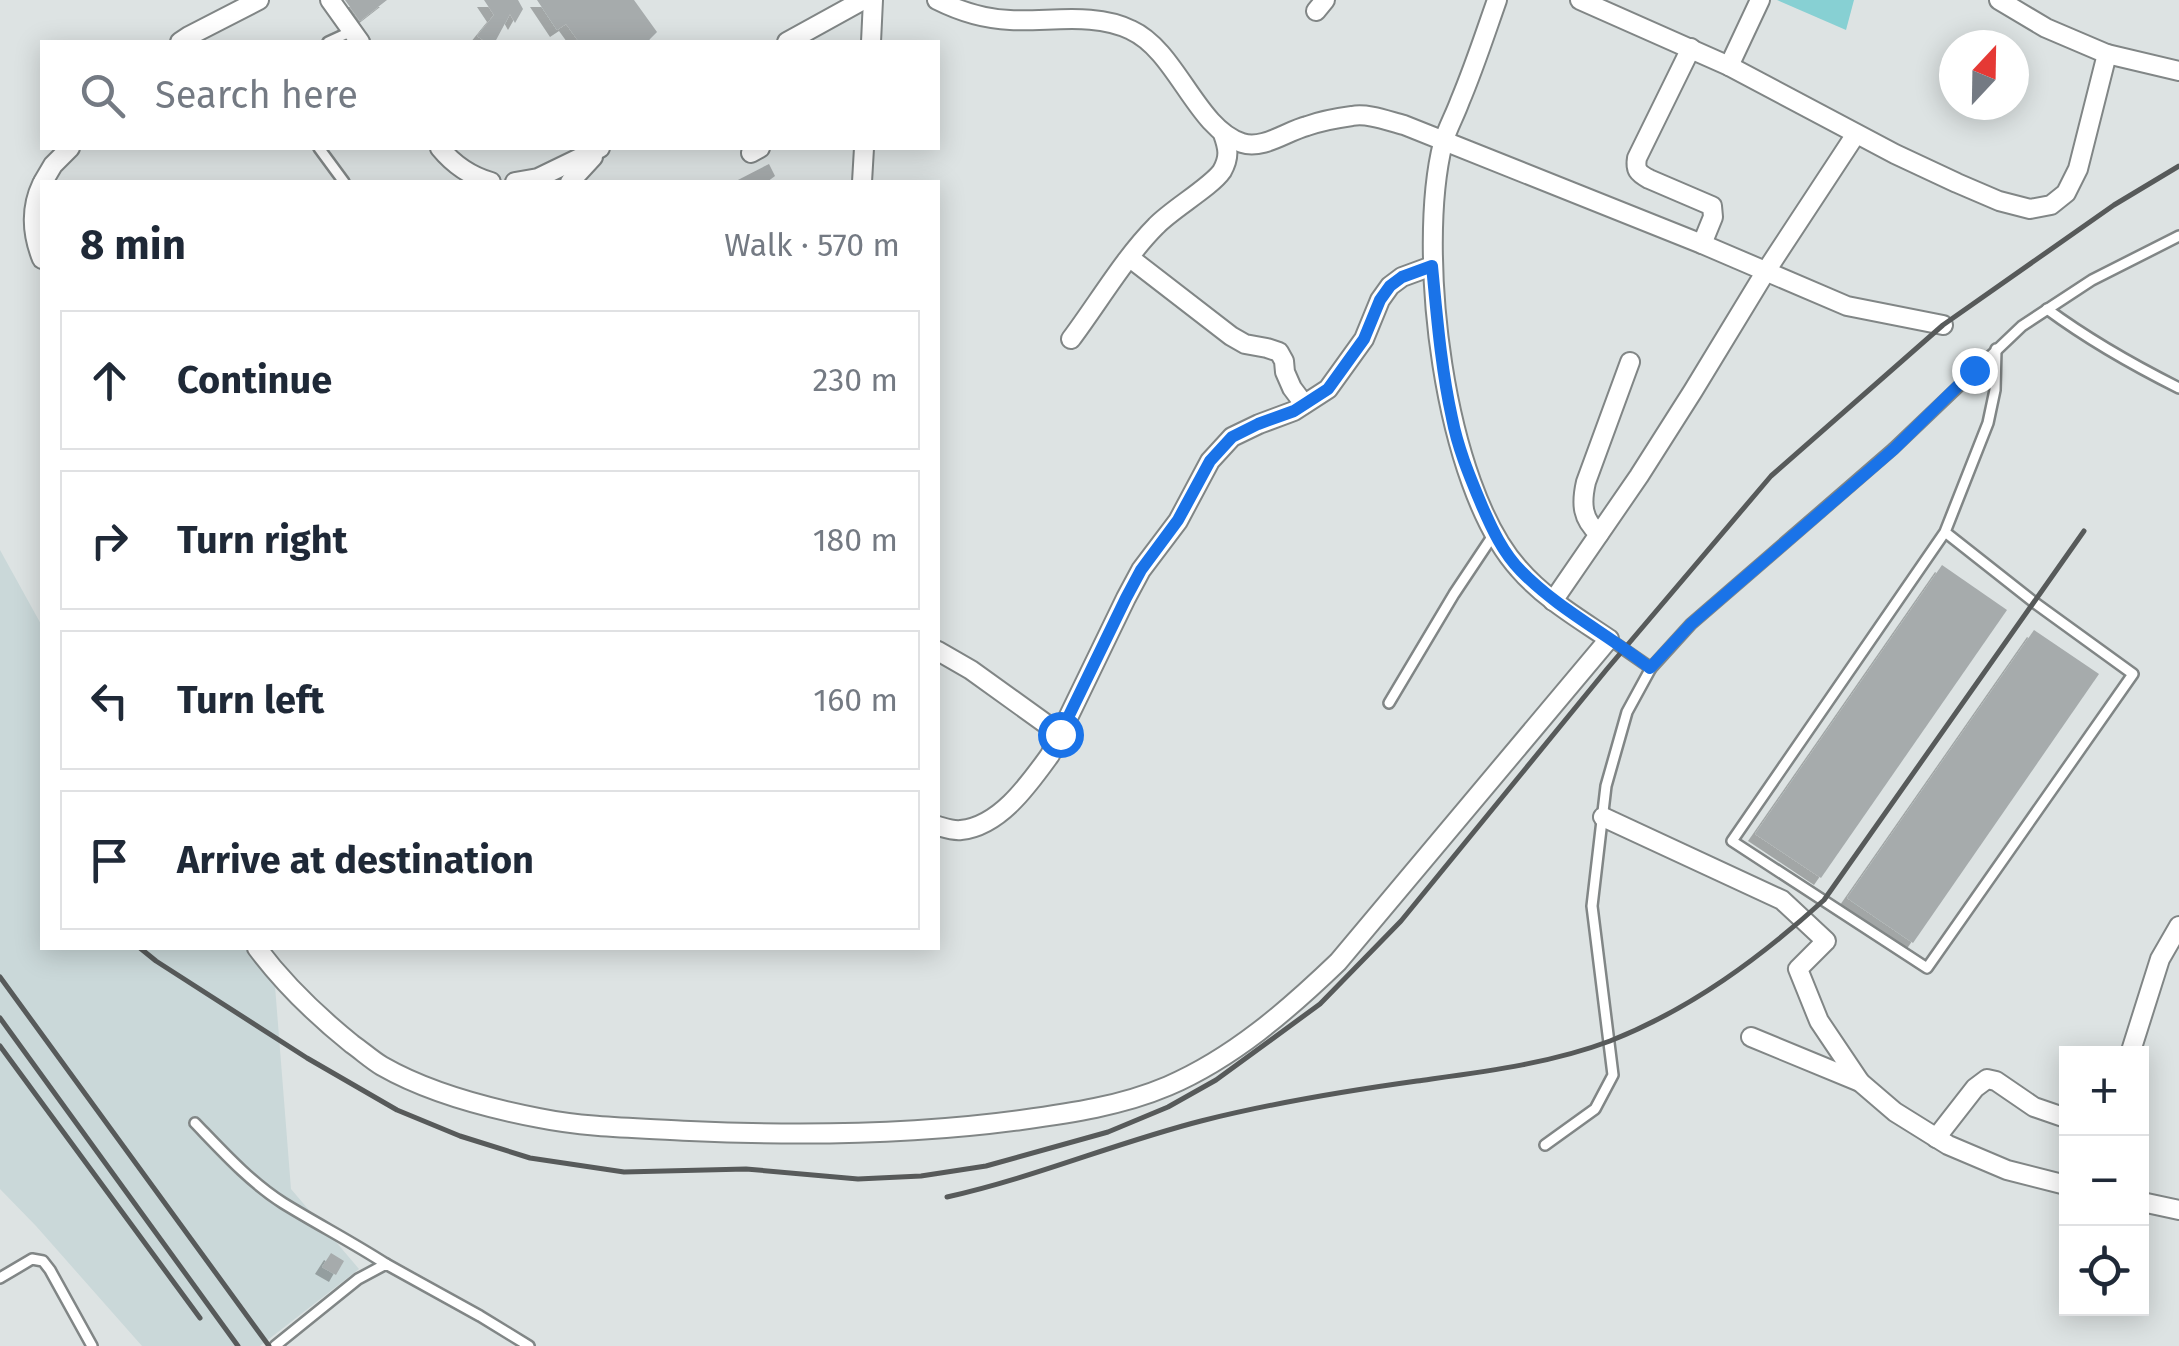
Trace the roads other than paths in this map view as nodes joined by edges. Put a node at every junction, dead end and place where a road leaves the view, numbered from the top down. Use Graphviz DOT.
graph roads {
  1 [pos="259,0"];
  2 [pos="330,0"];
  3 [pos="863,0"];
  4 [pos="874,0"];
  5 [pos="937,0"];
  6 [pos="1497,0"];
  7 [pos="1580,0"];
  8 [pos="1760,0"];
  9 [pos="1999,0"];
  10 [pos="842,5"];
  11 [pos="356,37"];
  12 [pos="183,40"];
  13 [pos="790,40"];
  14 [pos="871,40"];
  15 [pos="1691,48"];
  16 [pos="2108,54"];
  17 [pos="1729,66"];
  18 [pos="2179,71"];
  19 [pos="1223,134"];
  20 [pos="1856,134"];
  21 [pos="1443,142"];
  22 [pos="68,150"];
  23 [pos="320,150"];
  24 [pos="442,150"];
  25 [pos="597,150"];
  26 [pos="599,150"];
  27 [pos="864,150"];
  28 [pos="45,180"];
  29 [pos="343,180"];
  30 [pos="484,180"];
  31 [pos="527,180"];
  32 [pos="572,180"];
  33 [pos="862,180"];
  34 [pos="40,191"];
  35 [pos="2179,236"];
  36 [pos="1702,244"];
  37 [pos="40,254"];
  38 [pos="1130,258"];
  39 [pos="1432,266"];
  40 [pos="1766,271"];
  41 [pos="2047,309"];
  42 [pos="1943,325"];
  43 [pos="1071,339"];
  44 [pos="1996,349"];
  45 [pos="1630,362"];
  46 [pos="2179,388"];
  47 [pos="1304,404"];
  48 [pos="1945,532"];
  49 [pos="1494,534"];
  50 [pos="1599,534"];
  51 [pos="1553,601"];
  52 [pos="1609,639"];
  53 [pos="940,652"];
  54 [pos="1650,668"];
  55 [pos="1389,703"];
  56 [pos="1060,734"];
  57 [pos="1602,817"];
  58 [pos="940,827"];
  59 [pos="2179,926"];
  60 [pos="258,950"];
  61 [pos="1751,1038"];
  62 [pos="2133,1046"];
  63 [pos="1860,1082"];
  64 [pos="2059,1116"];
  65 [pos="195,1123"];
  66 [pos="1936,1138"];
  67 [pos="1546,1145"];
  68 [pos="2059,1183"];
  69 [pos="2149,1204"];
  70 [pos="2179,1210"];
  71 [pos="386,1264"];
  72 [pos="0,1278"];
  73 [pos="92,1346"];
  74 [pos="275,1346"];
  75 [pos="529,1346"];
  1 -- 12 [label="street"];
  2 -- 11 [label="street"];
  3 -- 10 [label="street"];
  4 -- 14 [label="street"];
  5 -- 19 [label="street"];
  6 -- 21 [label="street"];
  7 -- 15 [label="street"];
  8 -- 17 [label="street"];
  9 -- 16 [label="street"];
  10 -- 13 [label="street"];
  15 -- 17 [label="street"];
  15 -- 36 [label="street"];
  16 -- 18 [label="street"];
  16 -- 20 [label="street"];
  17 -- 20 [label="street"];
  19 -- 21 [label="street"];
  19 -- 38 [label="street"];
  20 -- 40 [label="street"];
  21 -- 36 [label="street"];
  21 -- 39 [label="street"];
  22 -- 28 [label="street"];
  23 -- 29 [label="lane"];
  24 -- 30 [label="street"];
  25 -- 31 [label="street"];
  26 -- 32 [label="street"];
  27 -- 33 [label="street"];
  34 -- 37 [label="street"];
  35 -- 41 [label="lane"];
  36 -- 40 [label="street"];
  38 -- 43 [label="street"];
  38 -- 47 [label="street"];
  39 -- 47 [label="street"];
  39 -- 49 [label="street"];
  40 -- 42 [label="street"];
  40 -- 50 [label="street"];
  41 -- 44 [label="lane"];
  41 -- 46 [label="lane"];
  44 -- 48 [label="lane"];
  44 -- 54 [label="lane"];
  45 -- 50 [label="street"];
  47 -- 56 [label="street"];
  48 -- 48 [label="lane"];
  49 -- 51 [label="street"];
  49 -- 55 [label="lane"];
  50 -- 51 [label="street"];
  51 -- 52 [label="street"];
  52 -- 54 [label="lane"];
  52 -- 60 [label="street"];
  53 -- 56 [label="street"];
  54 -- 57 [label="lane"];
  56 -- 58 [label="street"];
  57 -- 63 [label="street"];
  57 -- 67 [label="lane"];
  59 -- 62 [label="street"];
  61 -- 63 [label="street"];
  63 -- 66 [label="street"];
  64 -- 66 [label="street"];
  65 -- 71 [label="lane"];
  66 -- 68 [label="street"];
  69 -- 70 [label="street"];
  71 -- 74 [label="lane"];
  71 -- 75 [label="lane"];
  72 -- 73 [label="lane"];
}
